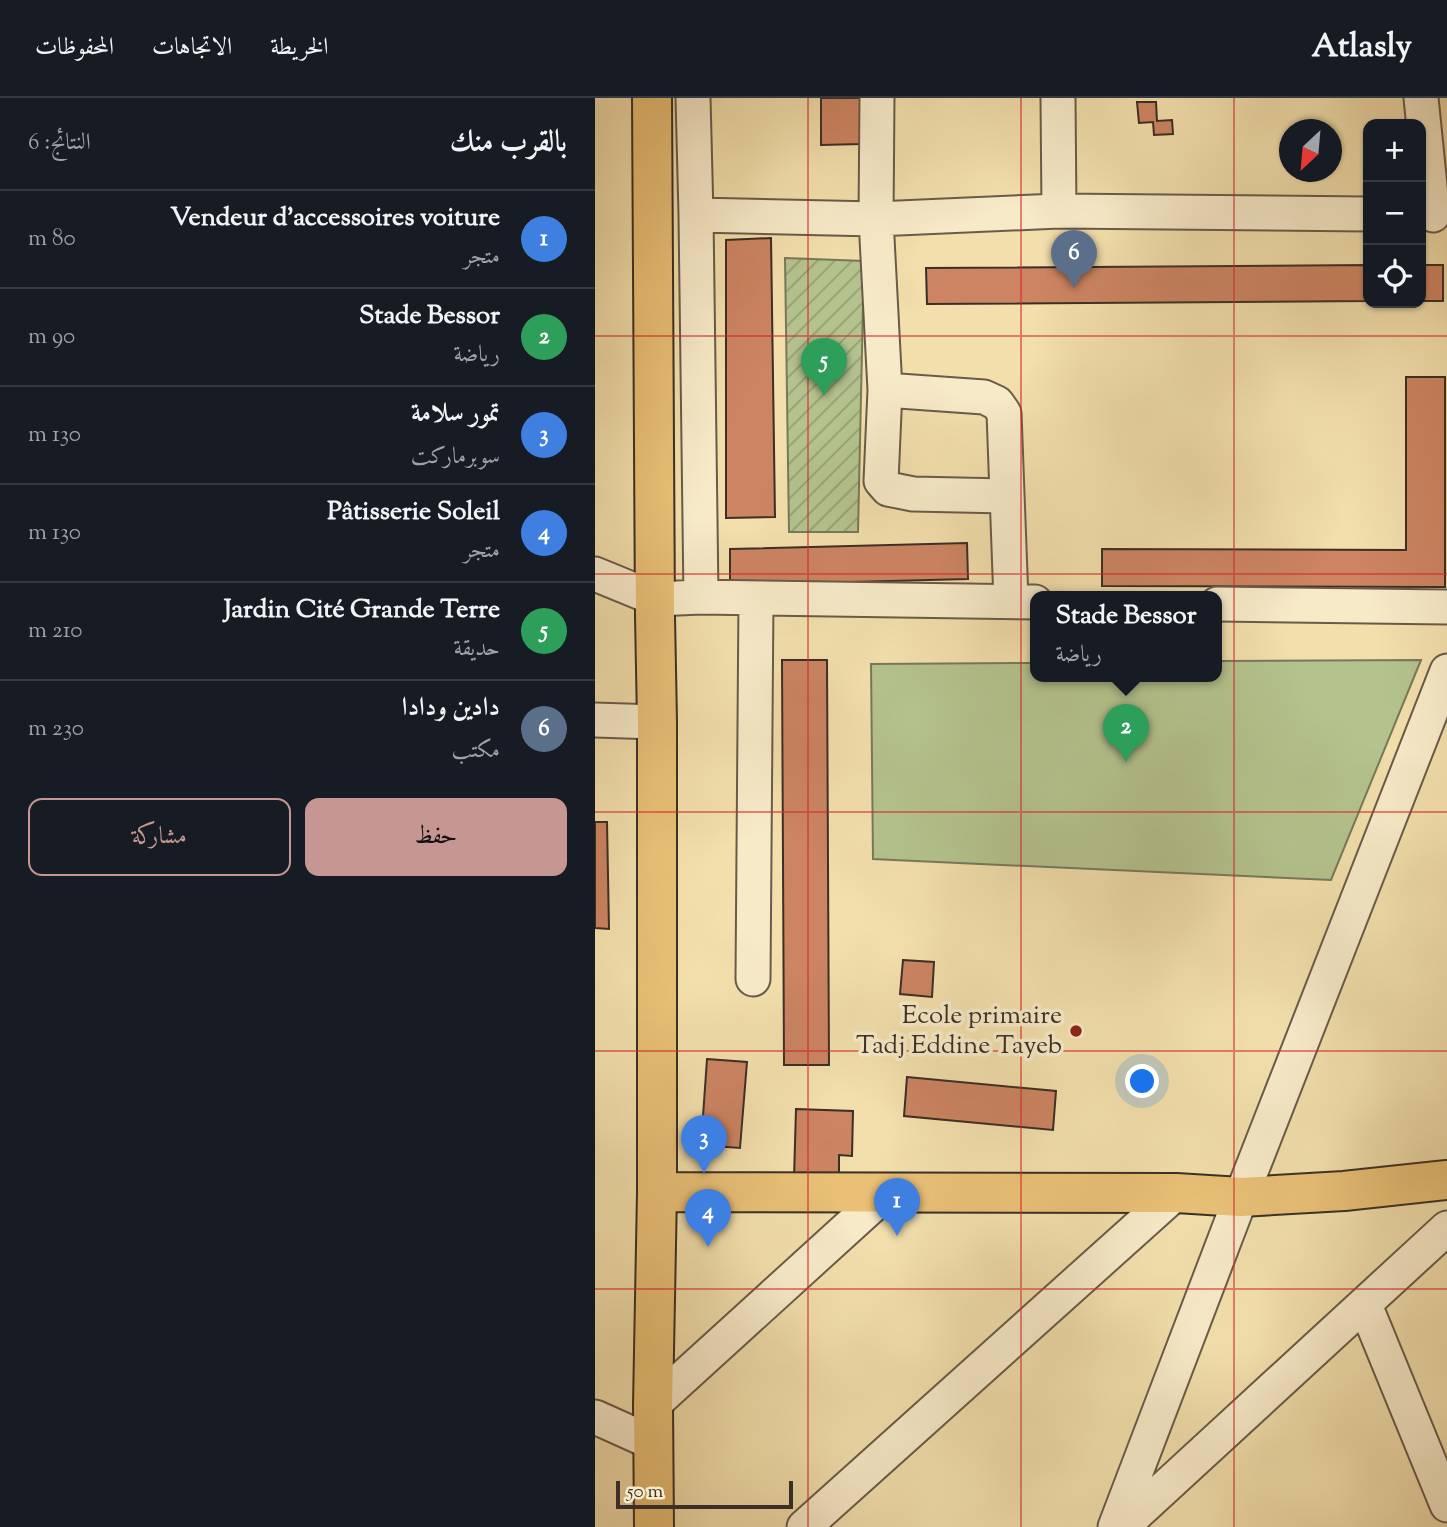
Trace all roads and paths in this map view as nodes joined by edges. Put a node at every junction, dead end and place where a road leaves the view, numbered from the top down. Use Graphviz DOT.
graph roads {
  1 [pos="652,98"];
  2 [pos="693,98"];
  3 [pos="877,98"];
  4 [pos="1058,98"];
  5 [pos="1421,98"];
  6 [pos="1059,211"];
  7 [pos="1363,214"];
  8 [pos="696,215"];
  9 [pos="1434,215"];
  10 [pos="876,219"];
  11 [pos="885,390"];
  12 [pos="1006,496"];
  13 [pos="595,574"];
  14 [pos="701,597"];
  15 [pos="756,598"];
  16 [pos="656,599"];
  17 [pos="1023,601"];
  18 [pos="1222,604"];
  19 [pos="1447,607"];
  20 [pos="1447,671"];
  21 [pos="595,720"];
  22 [pos="657,722"];
  23 [pos="753,979"];
  24 [pos="1447,1180"];
  25 [pos="657,1192"];
  26 [pos="886,1193"];
  27 [pos="1176,1193"];
  28 [pos="1241,1196"];
  29 [pos="1447,1228"];
  30 [pos="1365,1305"];
  31 [pos="653,1405"];
  32 [pos="595,1417"];
  33 [pos="653,1443"];
  34 [pos="1447,1505"];
  35 [pos="654,1527"];
  36 [pos="804,1527"];
  37 [pos="1115,1527"];
  38 [pos="1122,1527"];
  1 -- 16 [label="main road"];
  2 -- 8 [label="street"];
  3 -- 10 [label="street"];
  4 -- 6 [label="street"];
  5 -- 9 [label="street"];
  6 -- 7 [label="street"];
  6 -- 10 [label="street"];
  8 -- 10 [label="street"];
  8 -- 14 [label="street"];
  10 -- 11 [label="street"];
  11 -- 12 [label="street"];
  11 -- 12 [label="street"];
  12 -- 17 [label="street"];
  13 -- 16 [label="street"];
  14 -- 15 [label="street"];
  14 -- 16 [label="street"];
  15 -- 17 [label="street"];
  15 -- 23 [label="street"];
  16 -- 22 [label="main road"];
  18 -- 19 [label="street"];
  20 -- 28 [label="street"];
  21 -- 22 [label="street"];
  22 -- 25 [label="main road"];
  24 -- 28 [label="main road"];
  25 -- 26 [label="main road"];
  25 -- 31 [label="main road"];
  26 -- 27 [label="main road"];
  26 -- 31 [label="street"];
  27 -- 28 [label="main road"];
  27 -- 36 [label="street"];
  28 -- 37 [label="street"];
  29 -- 30 [label="street"];
  30 -- 34 [label="street"];
  30 -- 38 [label="street"];
  31 -- 33 [label="main road"];
  32 -- 33 [label="street"];
  33 -- 35 [label="main road"];
}
